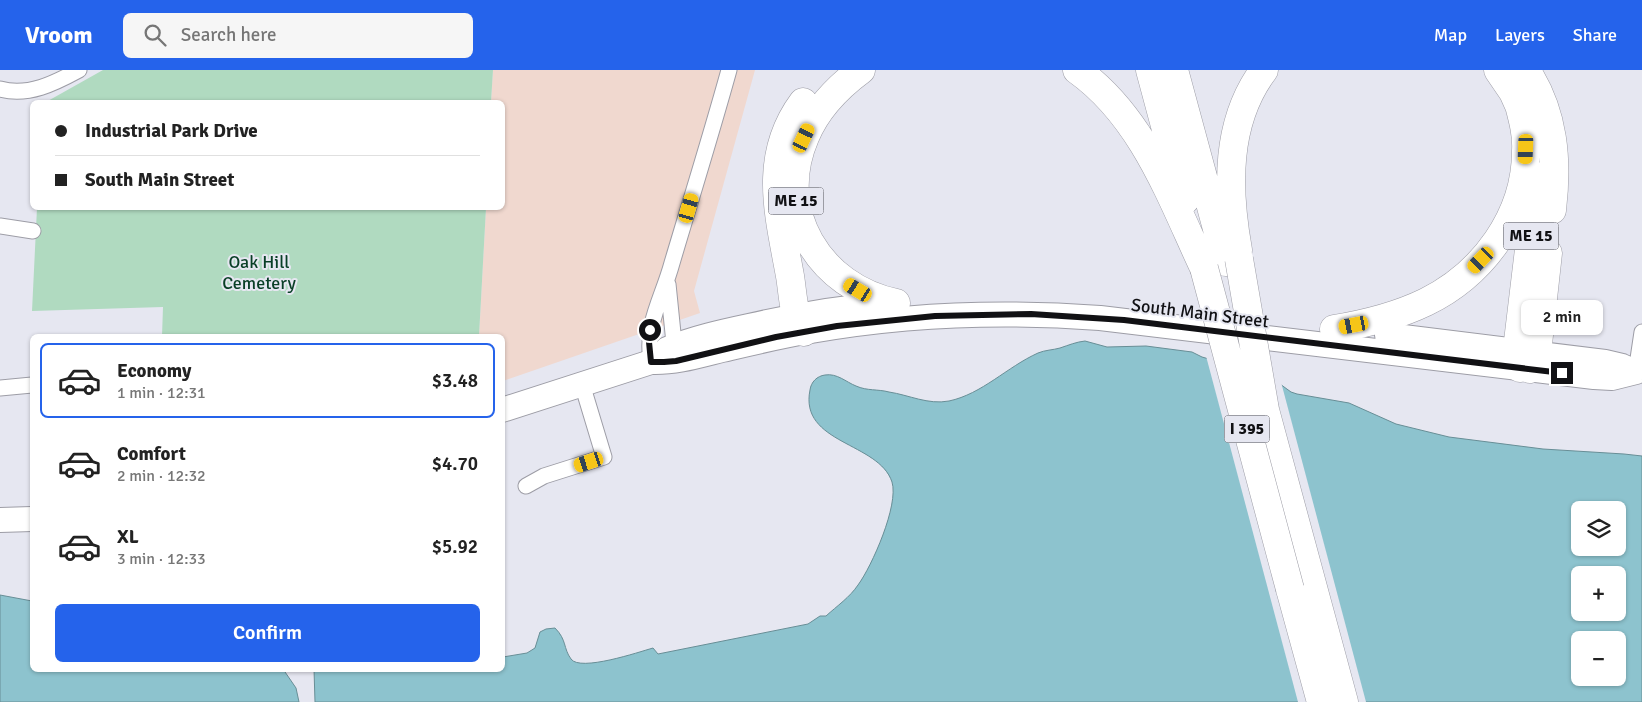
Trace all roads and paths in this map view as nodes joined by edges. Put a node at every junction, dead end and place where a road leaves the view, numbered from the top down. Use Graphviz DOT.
graph roads {
  1 [pos="79,70"];
  2 [pos="729,70"];
  3 [pos="833,70"];
  4 [pos="861,70"];
  5 [pos="1077,70"];
  6 [pos="1150,70"];
  7 [pos="1174,70"];
  8 [pos="1264,70"];
  9 [pos="1498,70"];
  10 [pos="1526,70"];
  11 [pos="0,89"];
  12 [pos="1519,106"];
  13 [pos="798,215"];
  14 [pos="0,226"];
  15 [pos="33,231"];
  16 [pos="1223,263"];
  17 [pos="668,280"];
  18 [pos="896,303"];
  19 [pos="807,323"];
  20 [pos="1334,329"];
  21 [pos="1642,332"];
  22 [pos="676,354"];
  23 [pos="1526,360"];
  24 [pos="651,362"];
  25 [pos="1639,372"];
  26 [pos="582,384"];
  27 [pos="30,385"];
  28 [pos="0,388"];
  29 [pos="505,409"];
  30 [pos="526,486"];
  31 [pos="30,519"];
  32 [pos="0,520"];
  33 [pos="1321,702"];
  34 [pos="1344,702"];
  1 -- 11 [label="street"];
  2 -- 17 [label="street"];
  3 -- 19 [label="highway"];
  4 -- 13 [label="highway, ME 15"];
  5 -- 16 [label="highway"];
  6 -- 16 [label="highway, I 395"];
  7 -- 16 [label="highway, I 395"];
  8 -- 16 [label="highway"];
  9 -- 12 [label="highway, ME 15"];
  10 -- 23 [label="highway"];
  12 -- 20 [label="highway"];
  12 -- 23 [label="highway, ME 15"];
  13 -- 18 [label="highway, ME 15"];
  13 -- 19 [label="highway"];
  14 -- 15 [label="street"];
  16 -- 33 [label="highway, I 395, bridge"];
  16 -- 34 [label="highway, I 395, bridge"];
  17 -- 22 [label="street"];
  17 -- 24 [label="street"];
  18 -- 19 [label="main road, South Main Street"];
  18 -- 20 [label="main road, South Main Street / ME 15"];
  19 -- 22 [label="main road, South Main Street"];
  19 -- 23 [label="main road, South Main Street"];
  20 -- 23 [label="main road, South Main Street / ME 15"];
  21 -- 25 [label="street"];
  22 -- 24 [label="main road, South Main Street"];
  23 -- 25 [label="main road, South Main Street / ME 15"];
  24 -- 26 [label="main road, South Main Street"];
  26 -- 29 [label="main road, South Main Street"];
  26 -- 30 [label="street"];
  27 -- 28 [label="street"];
  31 -- 32 [label="main road"];
}
